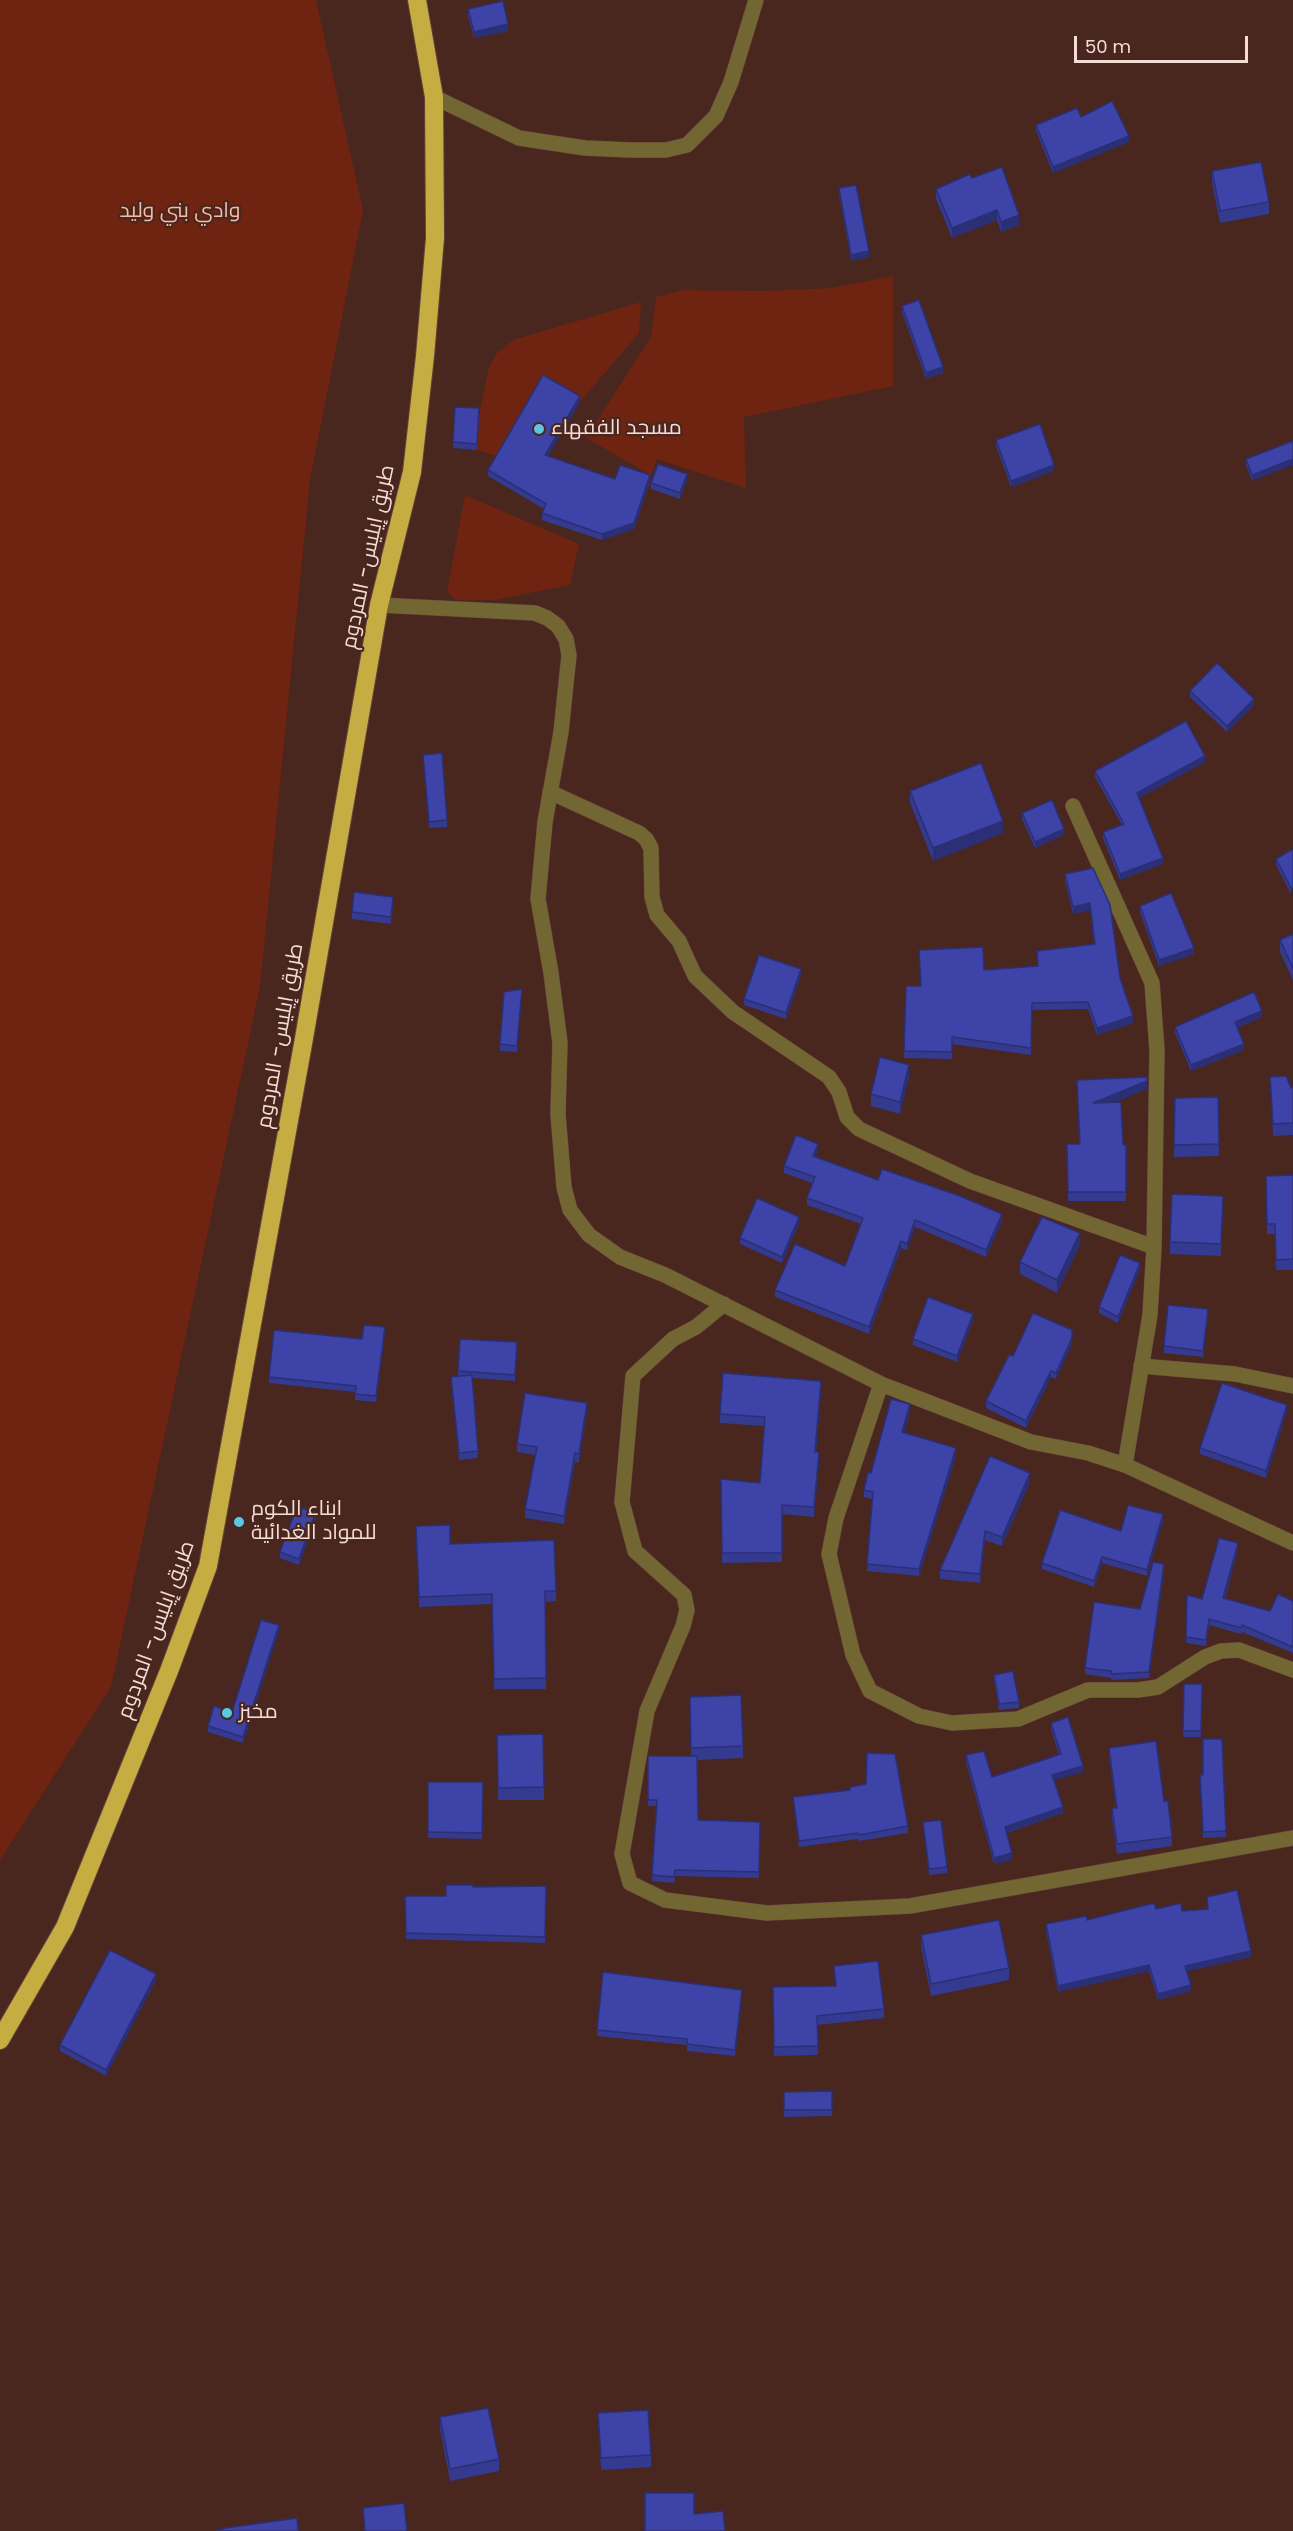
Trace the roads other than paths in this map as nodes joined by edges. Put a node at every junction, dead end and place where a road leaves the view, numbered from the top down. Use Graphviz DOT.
graph roads {
  1 [pos="417,0"];
  2 [pos="756,0"];
  3 [pos="434,97"];
  4 [pos="379,605"];
  5 [pos="550,792"];
  6 [pos="1073,806"];
  7 [pos="1154,1247"];
  8 [pos="724,1304"];
  9 [pos="1141,1366"];
  10 [pos="881,1384"];
  11 [pos="1293,1386"];
  12 [pos="1125,1465"];
  13 [pos="1293,1543"];
  14 [pos="1293,1670"];
  15 [pos="1293,1838"];
  16 [pos="0,2040"];
  1 -- 3 [label="highway, طريق إيليس- المردوم"];
  2 -- 3 [label="street"];
  3 -- 4 [label="highway, طريق إيليس- المردوم"];
  4 -- 5 [label="street"];
  4 -- 16 [label="highway, طريق إيليس- المردوم"];
  5 -- 7 [label="street"];
  5 -- 8 [label="street"];
  6 -- 7 [label="street"];
  7 -- 9 [label="street"];
  8 -- 10 [label="street"];
  8 -- 15 [label="street"];
  9 -- 11 [label="street"];
  9 -- 12 [label="street"];
  10 -- 12 [label="street"];
  10 -- 14 [label="street"];
  12 -- 13 [label="street"];
}
